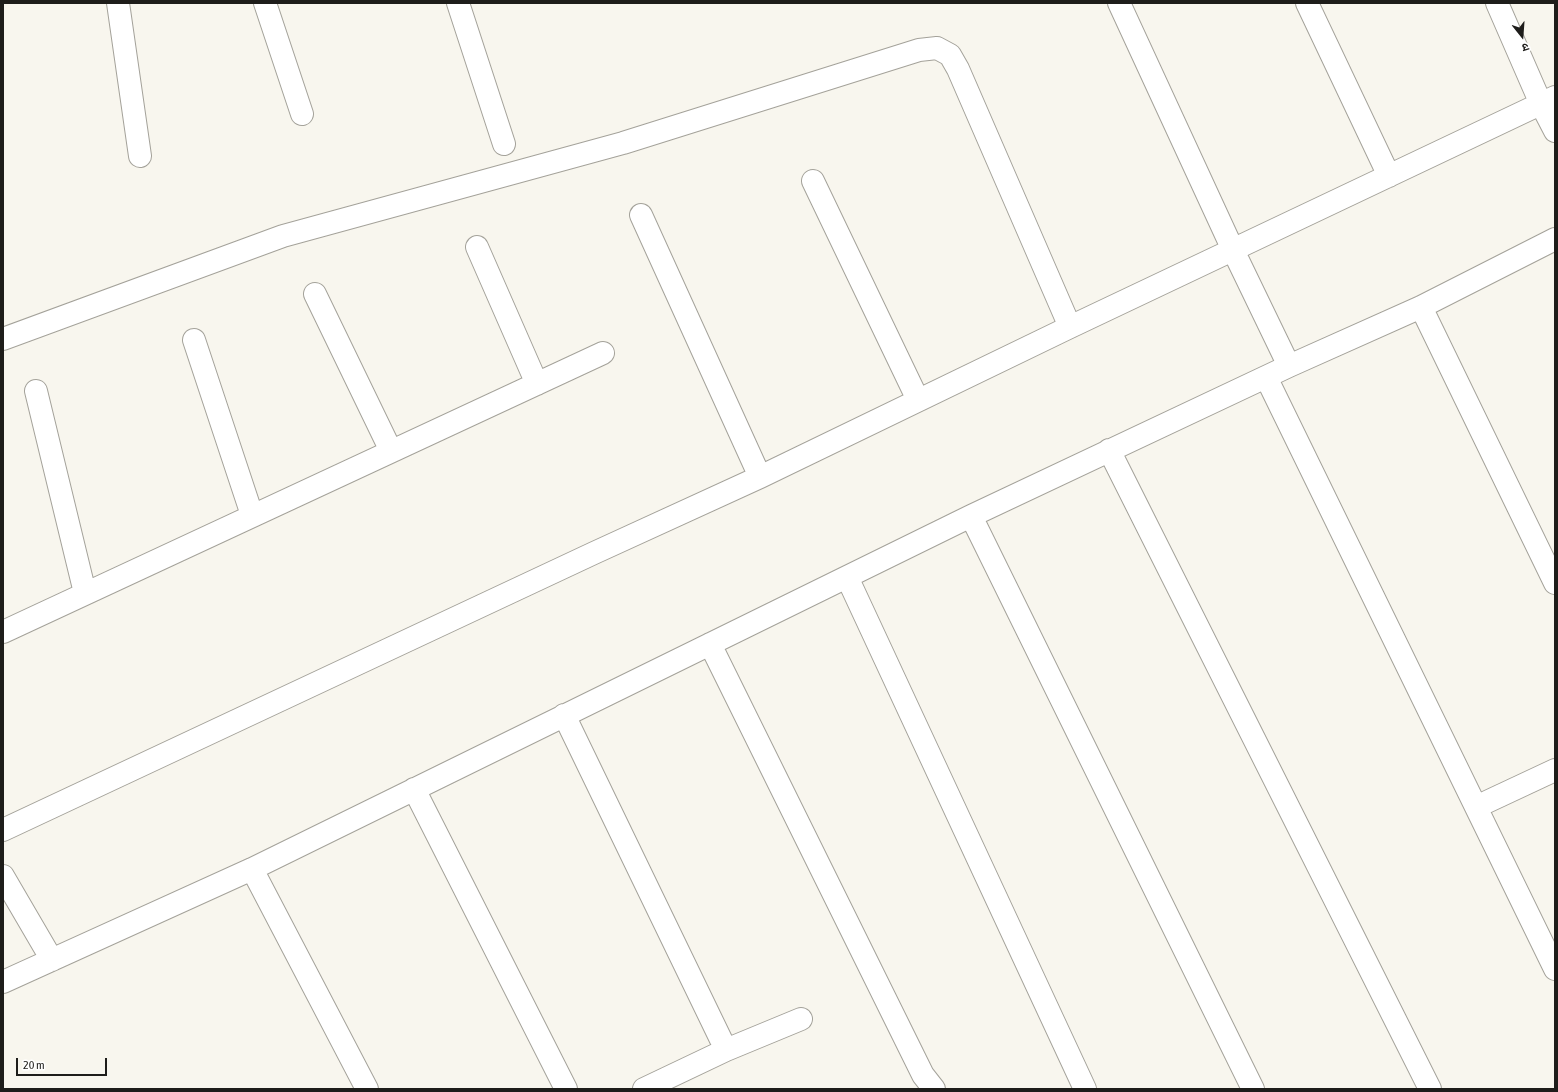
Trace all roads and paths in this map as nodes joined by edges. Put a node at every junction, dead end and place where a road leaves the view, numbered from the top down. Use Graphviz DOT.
graph roads {
  1 [pos="118,3"];
  2 [pos="266,3"];
  3 [pos="458,3"];
  4 [pos="1119,3"];
  5 [pos="1307,3"];
  6 [pos="1497,3"];
  7 [pos="1548,100"];
  8 [pos="302,114"];
  9 [pos="1555,131"];
  10 [pos="504,144"];
  11 [pos="140,156"];
  12 [pos="1389,176"];
  13 [pos="813,181"];
  14 [pos="641,215"];
  15 [pos="1555,239"];
  16 [pos="477,247"];
  17 [pos="1233,250"];
  18 [pos="315,294"];
  19 [pos="1421,307"];
  20 [pos="1070,327"];
  21 [pos="3,339"];
  22 [pos="194,340"];
  23 [pos="603,353"];
  24 [pos="1289,366"];
  25 [pos="1266,377"];
  26 [pos="537,384"];
  27 [pos="36,391"];
  28 [pos="918,400"];
  29 [pos="1109,450"];
  30 [pos="392,451"];
  31 [pos="760,477"];
  32 [pos="252,515"];
  33 [pos="971,516"];
  34 [pos="847,577"];
  35 [pos="1555,583"];
  36 [pos="85,594"];
  37 [pos="3,632"];
  38 [pos="710,644"];
  39 [pos="564,716"];
  40 [pos="1555,770"];
  41 [pos="414,789"];
  42 [pos="1476,806"];
  43 [pos="3,830"];
  44 [pos="252,869"];
  45 [pos="3,876"];
  46 [pos="52,960"];
  47 [pos="1555,969"];
  48 [pos="3,982"];
  49 [pos="801,1019"];
  50 [pos="726,1050"];
  51 [pos="367,1089"];
  52 [pos="566,1089"];
  53 [pos="644,1089"];
  54 [pos="934,1089"];
  55 [pos="1085,1089"];
  56 [pos="1253,1089"];
  57 [pos="1430,1089"];
  1 -- 11 [label="street"];
  2 -- 8 [label="street"];
  3 -- 10 [label="street"];
  4 -- 17 [label="street"];
  5 -- 12 [label="street"];
  6 -- 7 [label="street"];
  7 -- 9 [label="street"];
  7 -- 12 [label="street"];
  12 -- 17 [label="street"];
  13 -- 28 [label="street"];
  14 -- 31 [label="street"];
  15 -- 19 [label="street"];
  16 -- 26 [label="street"];
  17 -- 20 [label="street"];
  17 -- 24 [label="street"];
  18 -- 30 [label="street"];
  19 -- 24 [label="street"];
  19 -- 35 [label="street"];
  20 -- 21 [label="street"];
  20 -- 28 [label="street"];
  22 -- 32 [label="street"];
  23 -- 26 [label="street"];
  24 -- 25 [label="street"];
  25 -- 29 [label="street"];
  25 -- 42 [label="street"];
  26 -- 30 [label="street"];
  27 -- 36 [label="street"];
  28 -- 31 [label="street"];
  29 -- 33 [label="street"];
  29 -- 57 [label="street"];
  30 -- 32 [label="street"];
  31 -- 43 [label="street"];
  32 -- 36 [label="street"];
  33 -- 34 [label="street"];
  33 -- 56 [label="street"];
  34 -- 38 [label="street"];
  34 -- 55 [label="street"];
  36 -- 37 [label="street"];
  38 -- 39 [label="street"];
  38 -- 54 [label="street"];
  39 -- 41 [label="street"];
  39 -- 50 [label="street"];
  40 -- 42 [label="street"];
  41 -- 44 [label="street"];
  41 -- 52 [label="street"];
  42 -- 47 [label="street"];
  44 -- 46 [label="street"];
  44 -- 51 [label="street"];
  45 -- 46 [label="street"];
  46 -- 48 [label="street"];
  49 -- 50 [label="street"];
  50 -- 53 [label="street"];
}
